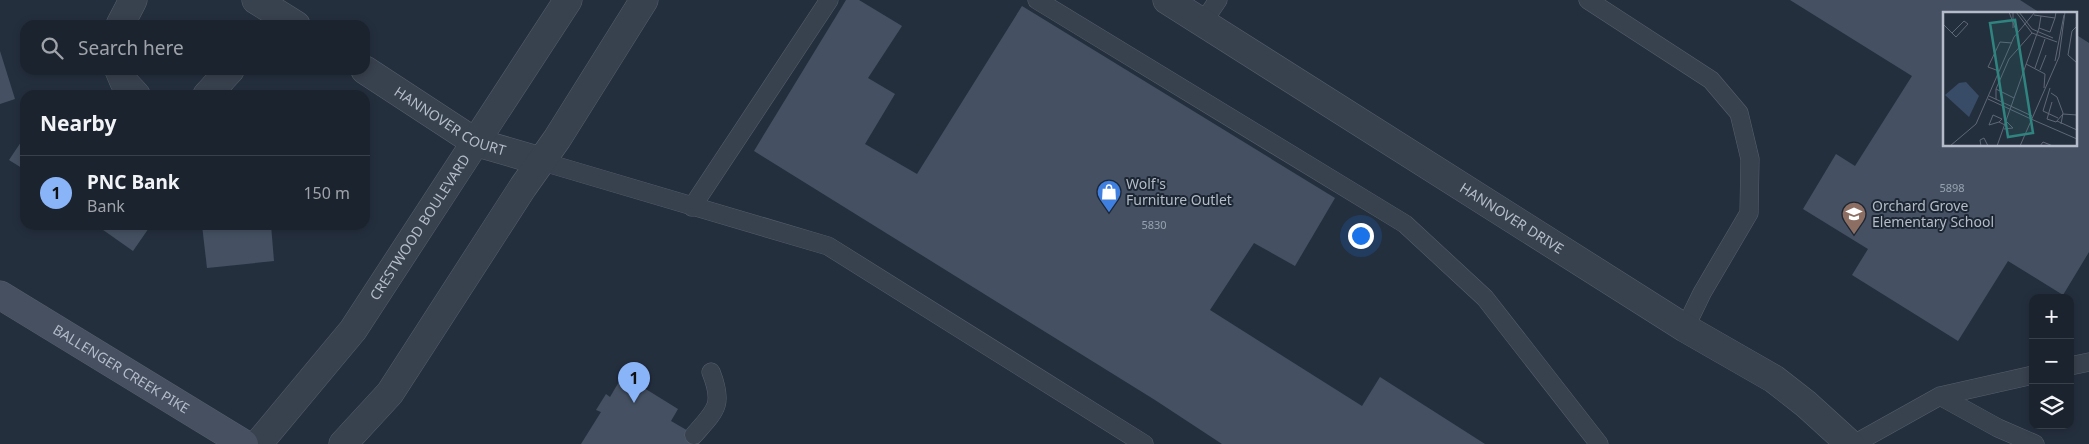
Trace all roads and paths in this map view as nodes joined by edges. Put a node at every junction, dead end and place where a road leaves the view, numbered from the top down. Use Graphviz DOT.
graph roads {
  1 [pos="133,0"];
  2 [pos="568,0"];
  3 [pos="644,0"];
  4 [pos="829,0"];
  5 [pos="1037,0"];
  6 [pos="1168,0"];
  7 [pos="1588,0"];
  8 [pos="1210,11"];
  9 [pos="123,20"];
  10 [pos="370,73"];
  11 [pos="120,75"];
  12 [pos="226,75"];
  13 [pos="131,90"];
  14 [pos="212,90"];
  15 [pos="475,142"];
  16 [pos="540,161"];
  17 [pos="692,207"];
  18 [pos="0,295"];
  19 [pos="1685,328"];
  20 [pos="2089,362"];
  21 [pos="2074,365"];
  22 [pos="711,372"];
  23 [pos="2029,376"];
  24 [pos="1940,396"];
  25 [pos="694,435"];
  26 [pos="244,444"];
  27 [pos="258,444"];
  28 [pos="343,444"];
  29 [pos="1144,444"];
  30 [pos="1599,444"];
  31 [pos="1850,444"];
  32 [pos="1854,444"];
  33 [pos="2035,444"];
  1 -- 9 [label="street"];
  2 -- 15 [label="street, CRESTWOOD BOULEVARD"];
  3 -- 16 [label="street"];
  4 -- 17 [label="lane"];
  5 -- 30 [label="lane"];
  6 -- 8 [label="street, HANNOVER DRIVE"];
  7 -- 19 [label="lane"];
  8 -- 19 [label="street, HANNOVER DRIVE"];
  10 -- 15 [label="street, HANNOVER COURT"];
  11 -- 13 [label="street"];
  12 -- 14 [label="street"];
  15 -- 16 [label="street, HANNOVER COURT"];
  15 -- 27 [label="street, CRESTWOOD BOULEVARD"];
  16 -- 17 [label="lane"];
  16 -- 28 [label="street"];
  17 -- 29 [label="lane"];
  18 -- 26 [label="main road, BALLENGER CREEK PIKE"];
  19 -- 31 [label="street, HANNOVER DRIVE"];
  20 -- 21 [label="lane"];
  22 -- 25 [label="lane"];
  23 -- 24 [label="lane"];
  24 -- 32 [label="lane"];
  24 -- 33 [label="lane"];
}
